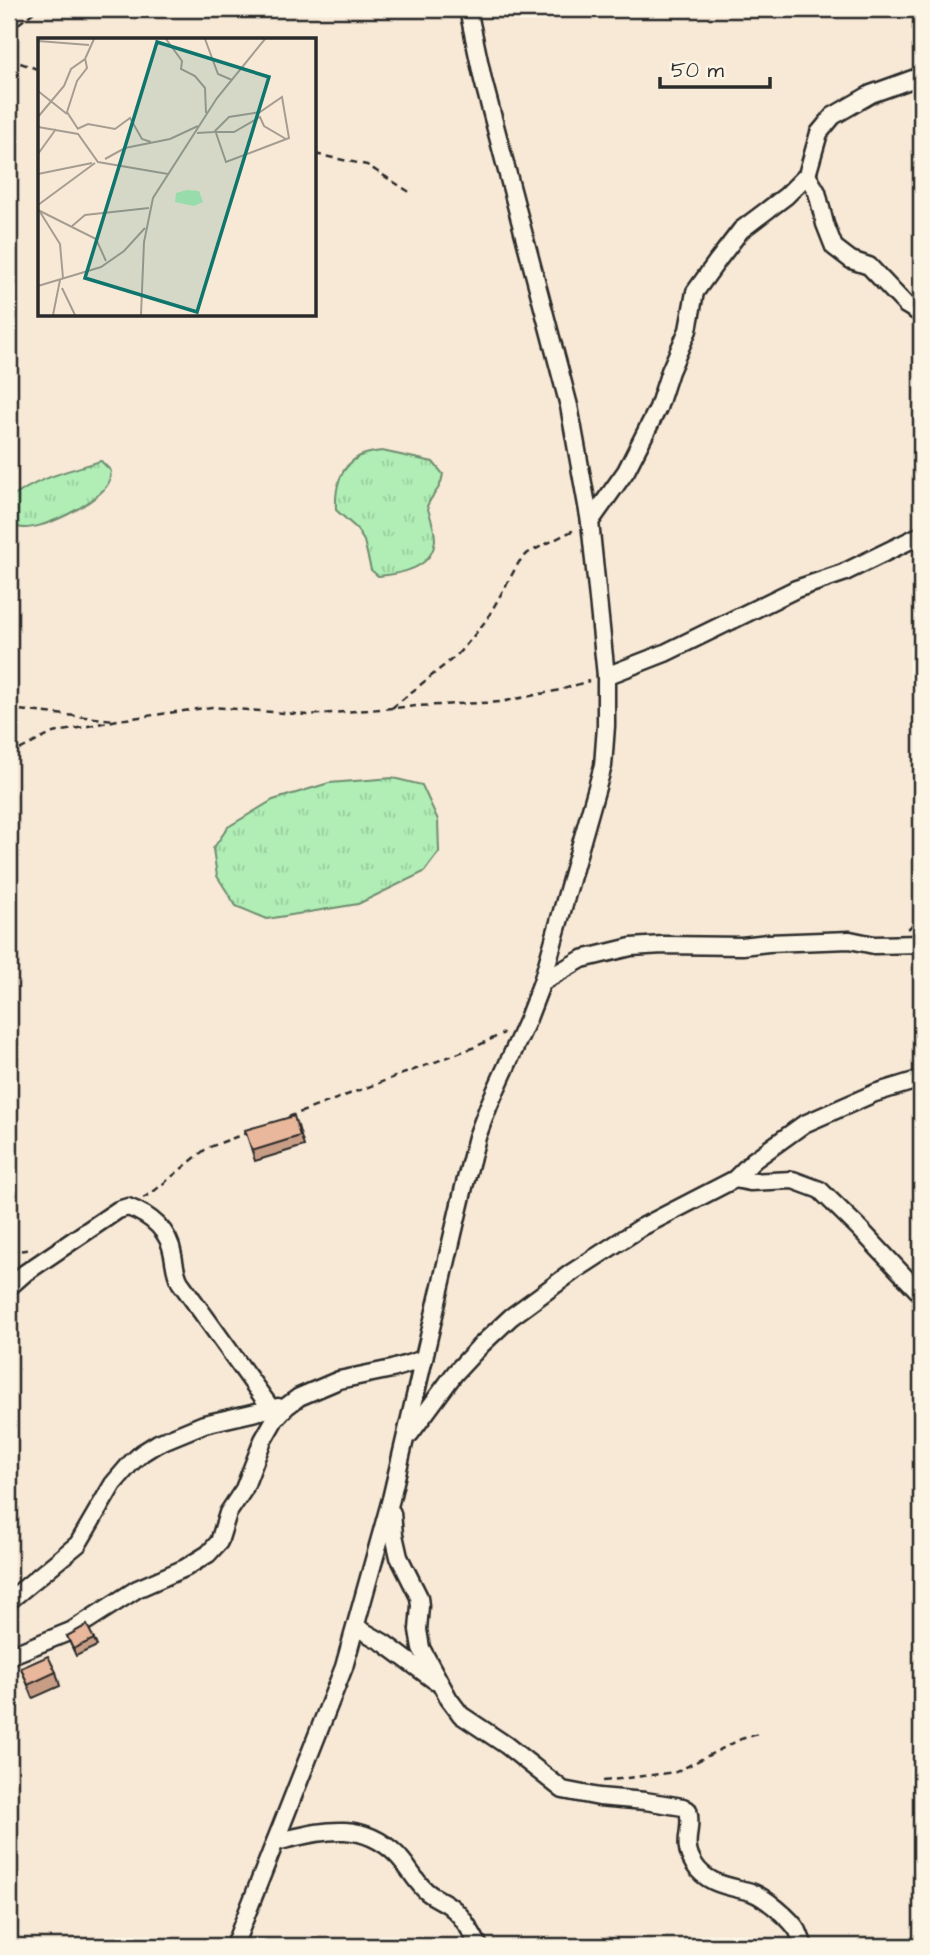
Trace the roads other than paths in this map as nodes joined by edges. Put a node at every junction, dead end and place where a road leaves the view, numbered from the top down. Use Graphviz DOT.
graph roads {
  1 [pos="468,9"];
  2 [pos="921,76"];
  3 [pos="807,175"];
  4 [pos="921,314"];
  5 [pos="590,522"];
  6 [pos="921,535"];
  7 [pos="606,676"];
  8 [pos="921,944"];
  9 [pos="542,982"];
  10 [pos="921,1079"];
  11 [pos="735,1179"];
  12 [pos="9,1287"];
  13 [pos="921,1294"];
  14 [pos="424,1359"];
  15 [pos="287,1406"];
  16 [pos="270,1407"];
  17 [pos="406,1438"];
  18 [pos="391,1499"];
  19 [pos="9,1601"];
  20 [pos="356,1627"];
  21 [pos="9,1656"];
  22 [pos="442,1685"];
  23 [pos="275,1842"];
  24 [pos="234,1946"];
  25 [pos="479,1946"];
  26 [pos="804,1946"];
  1 -- 5 [label="street"];
  2 -- 3 [label="street"];
  3 -- 4 [label="street"];
  3 -- 5 [label="street"];
  5 -- 7 [label="street"];
  6 -- 7 [label="street"];
  7 -- 9 [label="street"];
  8 -- 9 [label="street"];
  9 -- 14 [label="street"];
  10 -- 11 [label="street"];
  11 -- 13 [label="street"];
  11 -- 17 [label="street"];
  12 -- 16 [label="street"];
  14 -- 15 [label="street"];
  14 -- 17 [label="street"];
  15 -- 16 [label="street"];
  15 -- 21 [label="street"];
  16 -- 19 [label="street"];
  17 -- 18 [label="street"];
  18 -- 20 [label="street"];
  18 -- 22 [label="street"];
  20 -- 22 [label="street"];
  20 -- 23 [label="street"];
  22 -- 26 [label="street"];
  23 -- 24 [label="street"];
  23 -- 25 [label="street"];
}
